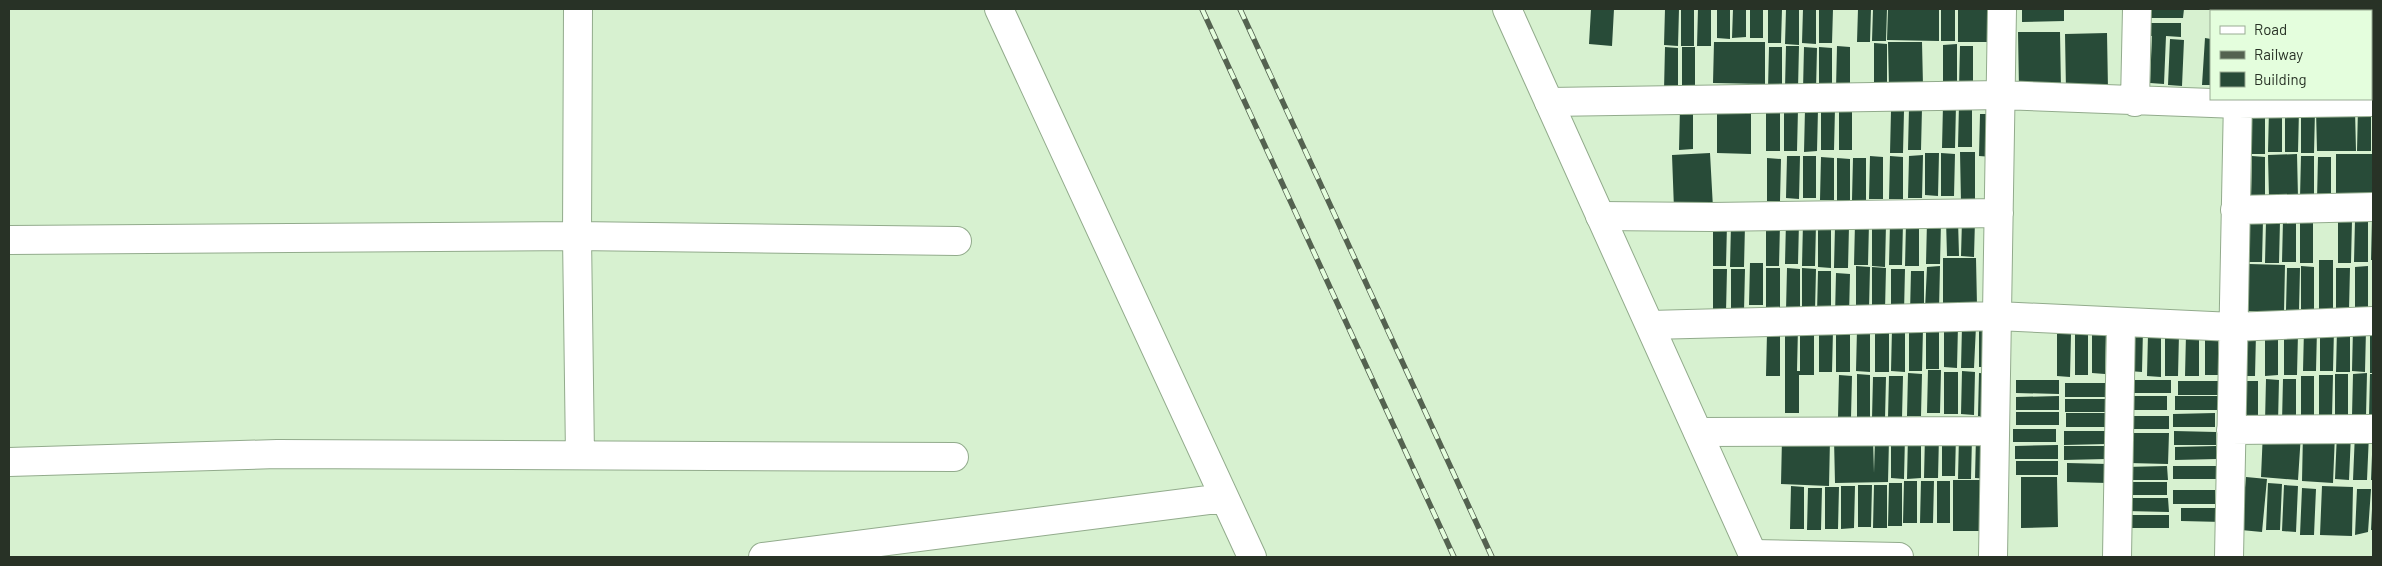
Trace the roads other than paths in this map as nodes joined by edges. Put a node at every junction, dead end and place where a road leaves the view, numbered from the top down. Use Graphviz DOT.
graph roads {
  1 [pos="578,9"];
  2 [pos="999,9"];
  3 [pos="1507,9"];
  4 [pos="2002,9"];
  5 [pos="2137,9"];
  6 [pos="2001,95"];
  7 [pos="1550,102"];
  8 [pos="2135,102"];
  9 [pos="2238,102"];
  10 [pos="2373,102"];
  11 [pos="2373,207"];
  12 [pos="2235,210"];
  13 [pos="1999,213"];
  14 [pos="1600,216"];
  15 [pos="577,236"];
  16 [pos="9,240"];
  17 [pos="957,241"];
  18 [pos="1997,316"];
  19 [pos="2373,321"];
  20 [pos="2121,322"];
  21 [pos="1650,325"];
  22 [pos="2233,327"];
  23 [pos="2373,429"];
  24 [pos="2231,430"];
  25 [pos="1698,432"];
  26 [pos="1995,432"];
  27 [pos="580,455"];
  28 [pos="954,457"];
  29 [pos="9,462"];
  30 [pos="1224,498"];
  31 [pos="1754,556"];
  32 [pos="763,557"];
  33 [pos="1252,557"];
  34 [pos="1899,557"];
  35 [pos="1993,557"];
  36 [pos="2117,557"];
  37 [pos="2229,557"];
  1 -- 15 [label="street"];
  2 -- 30 [label="street"];
  3 -- 7 [label="street"];
  4 -- 6 [label="street"];
  5 -- 8 [label="street"];
  6 -- 7 [label="street"];
  6 -- 8 [label="street"];
  6 -- 13 [label="street"];
  7 -- 14 [label="street"];
  8 -- 9 [label="street"];
  9 -- 10 [label="street"];
  9 -- 12 [label="street"];
  11 -- 12 [label="street"];
  12 -- 22 [label="street"];
  13 -- 14 [label="street"];
  13 -- 18 [label="street"];
  14 -- 21 [label="street"];
  15 -- 16 [label="street"];
  15 -- 17 [label="street"];
  15 -- 27 [label="street"];
  18 -- 20 [label="street"];
  18 -- 21 [label="street"];
  18 -- 26 [label="street"];
  19 -- 22 [label="street"];
  20 -- 22 [label="street"];
  20 -- 36 [label="street"];
  21 -- 25 [label="street"];
  22 -- 24 [label="street"];
  23 -- 24 [label="street"];
  24 -- 37 [label="street"];
  25 -- 26 [label="street"];
  25 -- 31 [label="street"];
  26 -- 35 [label="street"];
  27 -- 28 [label="street"];
  27 -- 29 [label="street"];
  30 -- 32 [label="street"];
  30 -- 33 [label="street"];
  31 -- 34 [label="street"];
}
